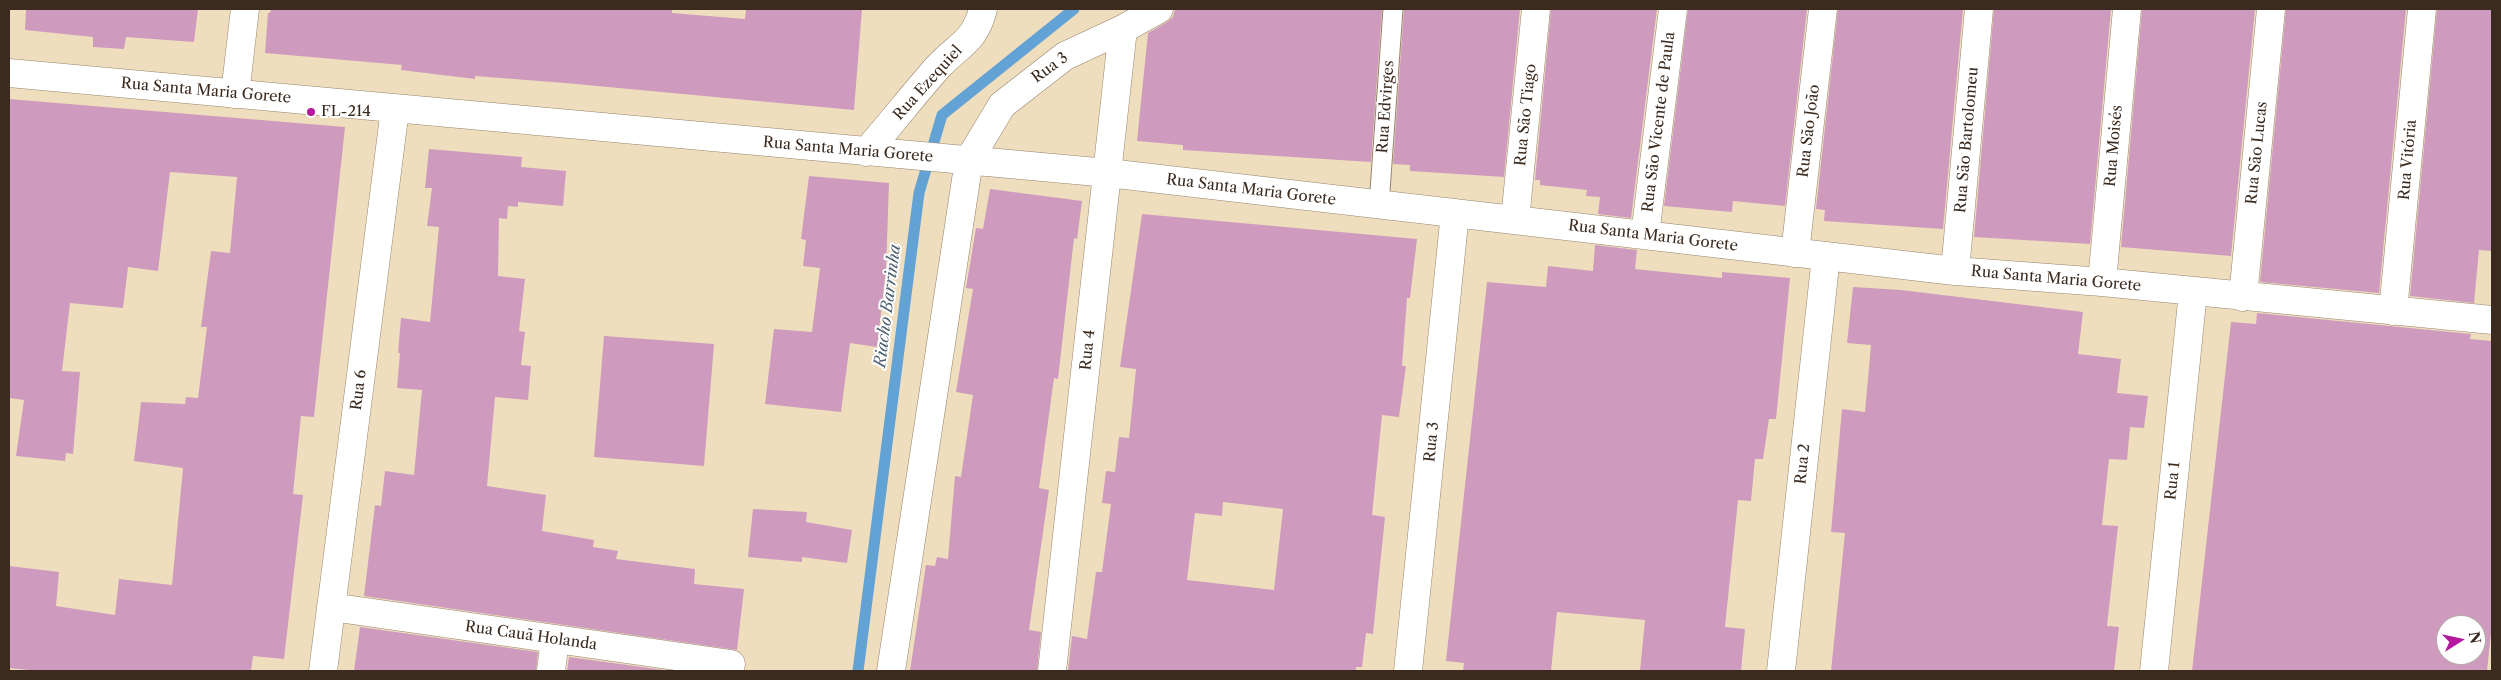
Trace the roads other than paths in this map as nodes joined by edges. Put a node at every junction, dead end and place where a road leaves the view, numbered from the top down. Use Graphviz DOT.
graph roads {
  1 [pos="245,9"];
  2 [pos="983,9"];
  3 [pos="1159,9"];
  4 [pos="1393,9"];
  5 [pos="1536,9"];
  6 [pos="1673,9"];
  7 [pos="1823,9"];
  8 [pos="1979,9"];
  9 [pos="2127,9"];
  10 [pos="2271,9"];
  11 [pos="2422,9"];
  12 [pos="1123,29"];
  13 [pos="9,72"];
  14 [pos="235,94"];
  15 [pos="395,109"];
  16 [pos="866,152"];
  17 [pos="962,159"];
  18 [pos="1108,173"];
  19 [pos="1379,205"];
  20 [pos="1455,213"];
  21 [pos="1515,220"];
  22 [pos="1645,235"];
  23 [pos="1795,253"];
  24 [pos="1826,256"];
  25 [pos="1955,271"];
  26 [pos="2102,282"];
  27 [pos="2193,292"];
  28 [pos="2243,297"];
  29 [pos="2393,311"];
  30 [pos="2492,320"];
  31 [pos="330,607"];
  32 [pos="555,639"];
  33 [pos="731,664"];
  34 [pos="323,671"];
  35 [pos="551,671"];
  36 [pos="891,671"];
  37 [pos="1052,671"];
  38 [pos="1408,671"];
  39 [pos="1781,671"];
  40 [pos="2154,671"];
  1 -- 14 [label="street"];
  2 -- 16 [label="street, Rua Ezequiel"];
  3 -- 12 [label="street, Rua 3"];
  4 -- 19 [label="lane, Rua Edvirges"];
  5 -- 21 [label="street, Rua São Tiago"];
  6 -- 22 [label="street, Rua São Vicente de Paula"];
  7 -- 23 [label="street, Rua São João"];
  8 -- 25 [label="street, Rua São Bartolomeu"];
  9 -- 26 [label="street, Rua Moisés"];
  10 -- 28 [label="street, Rua São Lucas"];
  11 -- 29 [label="street, Rua Vitória"];
  12 -- 17 [label="street, Rua 3"];
  12 -- 18 [label="street, Rua 4"];
  13 -- 14 [label="street, Rua Santa Maria Gorete"];
  14 -- 15 [label="street, Rua Santa Maria Gorete"];
  15 -- 16 [label="street, Rua Santa Maria Gorete"];
  15 -- 31 [label="street, Rua 6"];
  16 -- 17 [label="street, Rua Santa Maria Gorete"];
  17 -- 18 [label="street, Rua Santa Maria Gorete"];
  17 -- 36 [label="street"];
  18 -- 19 [label="street, Rua Santa Maria Gorete"];
  18 -- 37 [label="street, Rua 4"];
  19 -- 20 [label="street, Rua Santa Maria Gorete"];
  20 -- 21 [label="street, Rua Santa Maria Gorete"];
  20 -- 38 [label="street, Rua 3"];
  21 -- 22 [label="street, Rua Santa Maria Gorete"];
  22 -- 23 [label="street, Rua Santa Maria Gorete"];
  23 -- 24 [label="street, Rua Santa Maria Gorete"];
  24 -- 25 [label="street, Rua Santa Maria Gorete"];
  24 -- 39 [label="street, Rua 2"];
  25 -- 26 [label="street, Rua Santa Maria Gorete"];
  26 -- 27 [label="street, Rua Santa Maria Gorete"];
  27 -- 28 [label="street, Rua Santa Maria Gorete"];
  27 -- 40 [label="street, Rua 1"];
  28 -- 29 [label="street, Rua Santa Maria Gorete"];
  29 -- 30 [label="street, Rua Santa Maria Gorete"];
  31 -- 32 [label="street, Rua Cauã Holanda"];
  31 -- 34 [label="street, Rua 6"];
  32 -- 33 [label="street, Rua Cauã Holanda"];
  32 -- 35 [label="street"];
}
